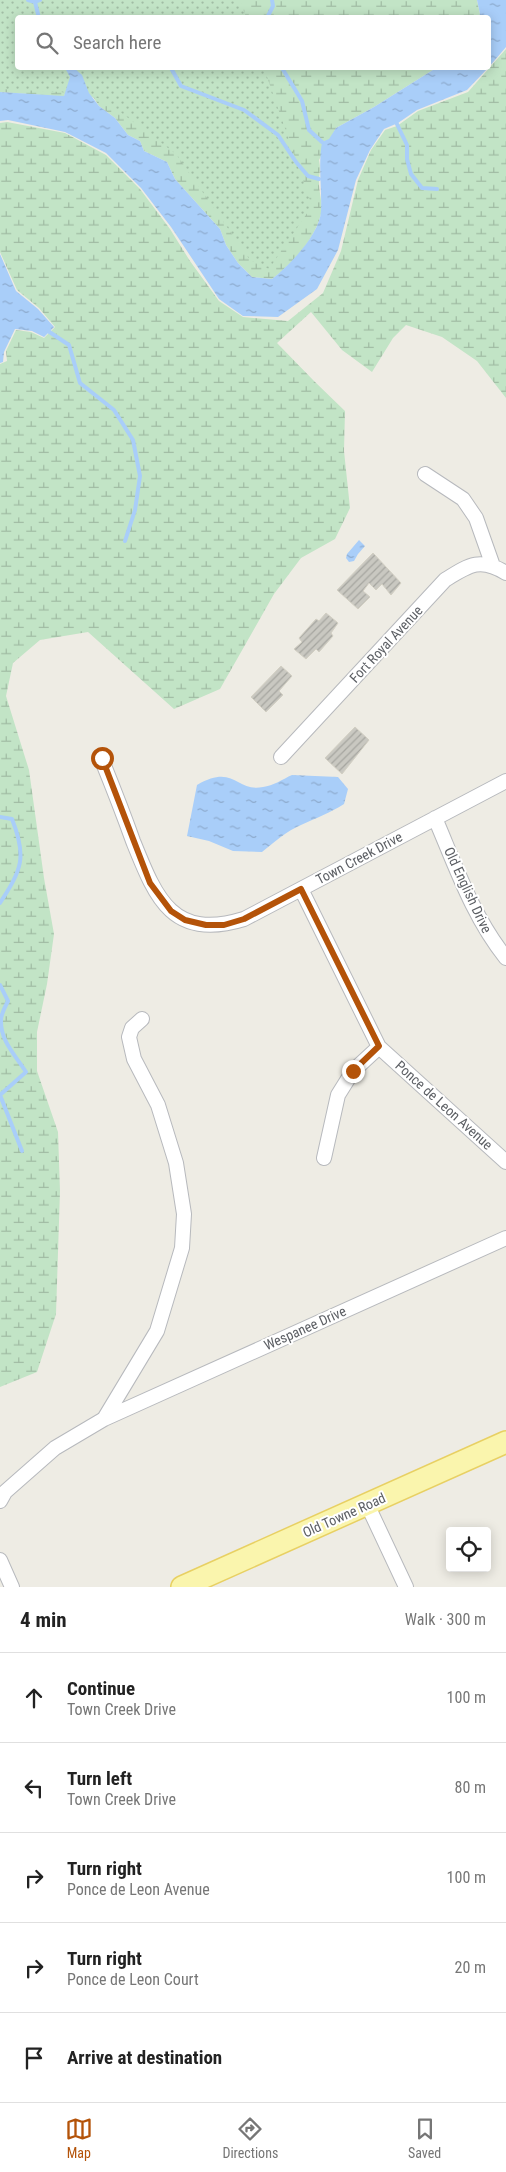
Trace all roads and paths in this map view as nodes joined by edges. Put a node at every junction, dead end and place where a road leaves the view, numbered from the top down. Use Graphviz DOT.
graph roads {
  1 [pos="425,474"];
  2 [pos="493,566"];
  3 [pos="506,573"];
  4 [pos="281,757"];
  5 [pos="102,758"];
  6 [pos="506,781"];
  7 [pos="435,818"];
  8 [pos="301,889"];
  9 [pos="506,958"];
  10 [pos="142,1019"];
  11 [pos="379,1046"];
  12 [pos="324,1158"];
  13 [pos="506,1162"];
  14 [pos="506,1238"];
  15 [pos="104,1419"];
  16 [pos="506,1442"];
  17 [pos="0,1501"];
  18 [pos="367,1504"];
  19 [pos="0,1560"];
  20 [pos="12,1587"];
  21 [pos="182,1587"];
  22 [pos="406,1587"];
  1 -- 2 [label="street"];
  2 -- 3 [label="street"];
  2 -- 4 [label="street, Fort Royal Avenue"];
  5 -- 8 [label="street, Town Creek Drive"];
  6 -- 7 [label="street, Town Creek Drive"];
  7 -- 8 [label="street, Town Creek Drive"];
  7 -- 9 [label="street, Old English Drive"];
  8 -- 11 [label="street, Ponce de Leon Avenue"];
  10 -- 15 [label="street"];
  11 -- 12 [label="street"];
  11 -- 13 [label="street, Ponce de Leon Avenue"];
  14 -- 15 [label="street, Wespanee Drive"];
  15 -- 17 [label="street, Wespanee Drive"];
  16 -- 18 [label="main road, Old Towne Road"];
  18 -- 21 [label="main road, Old Towne Road"];
  18 -- 22 [label="street"];
  19 -- 20 [label="street"];
}
